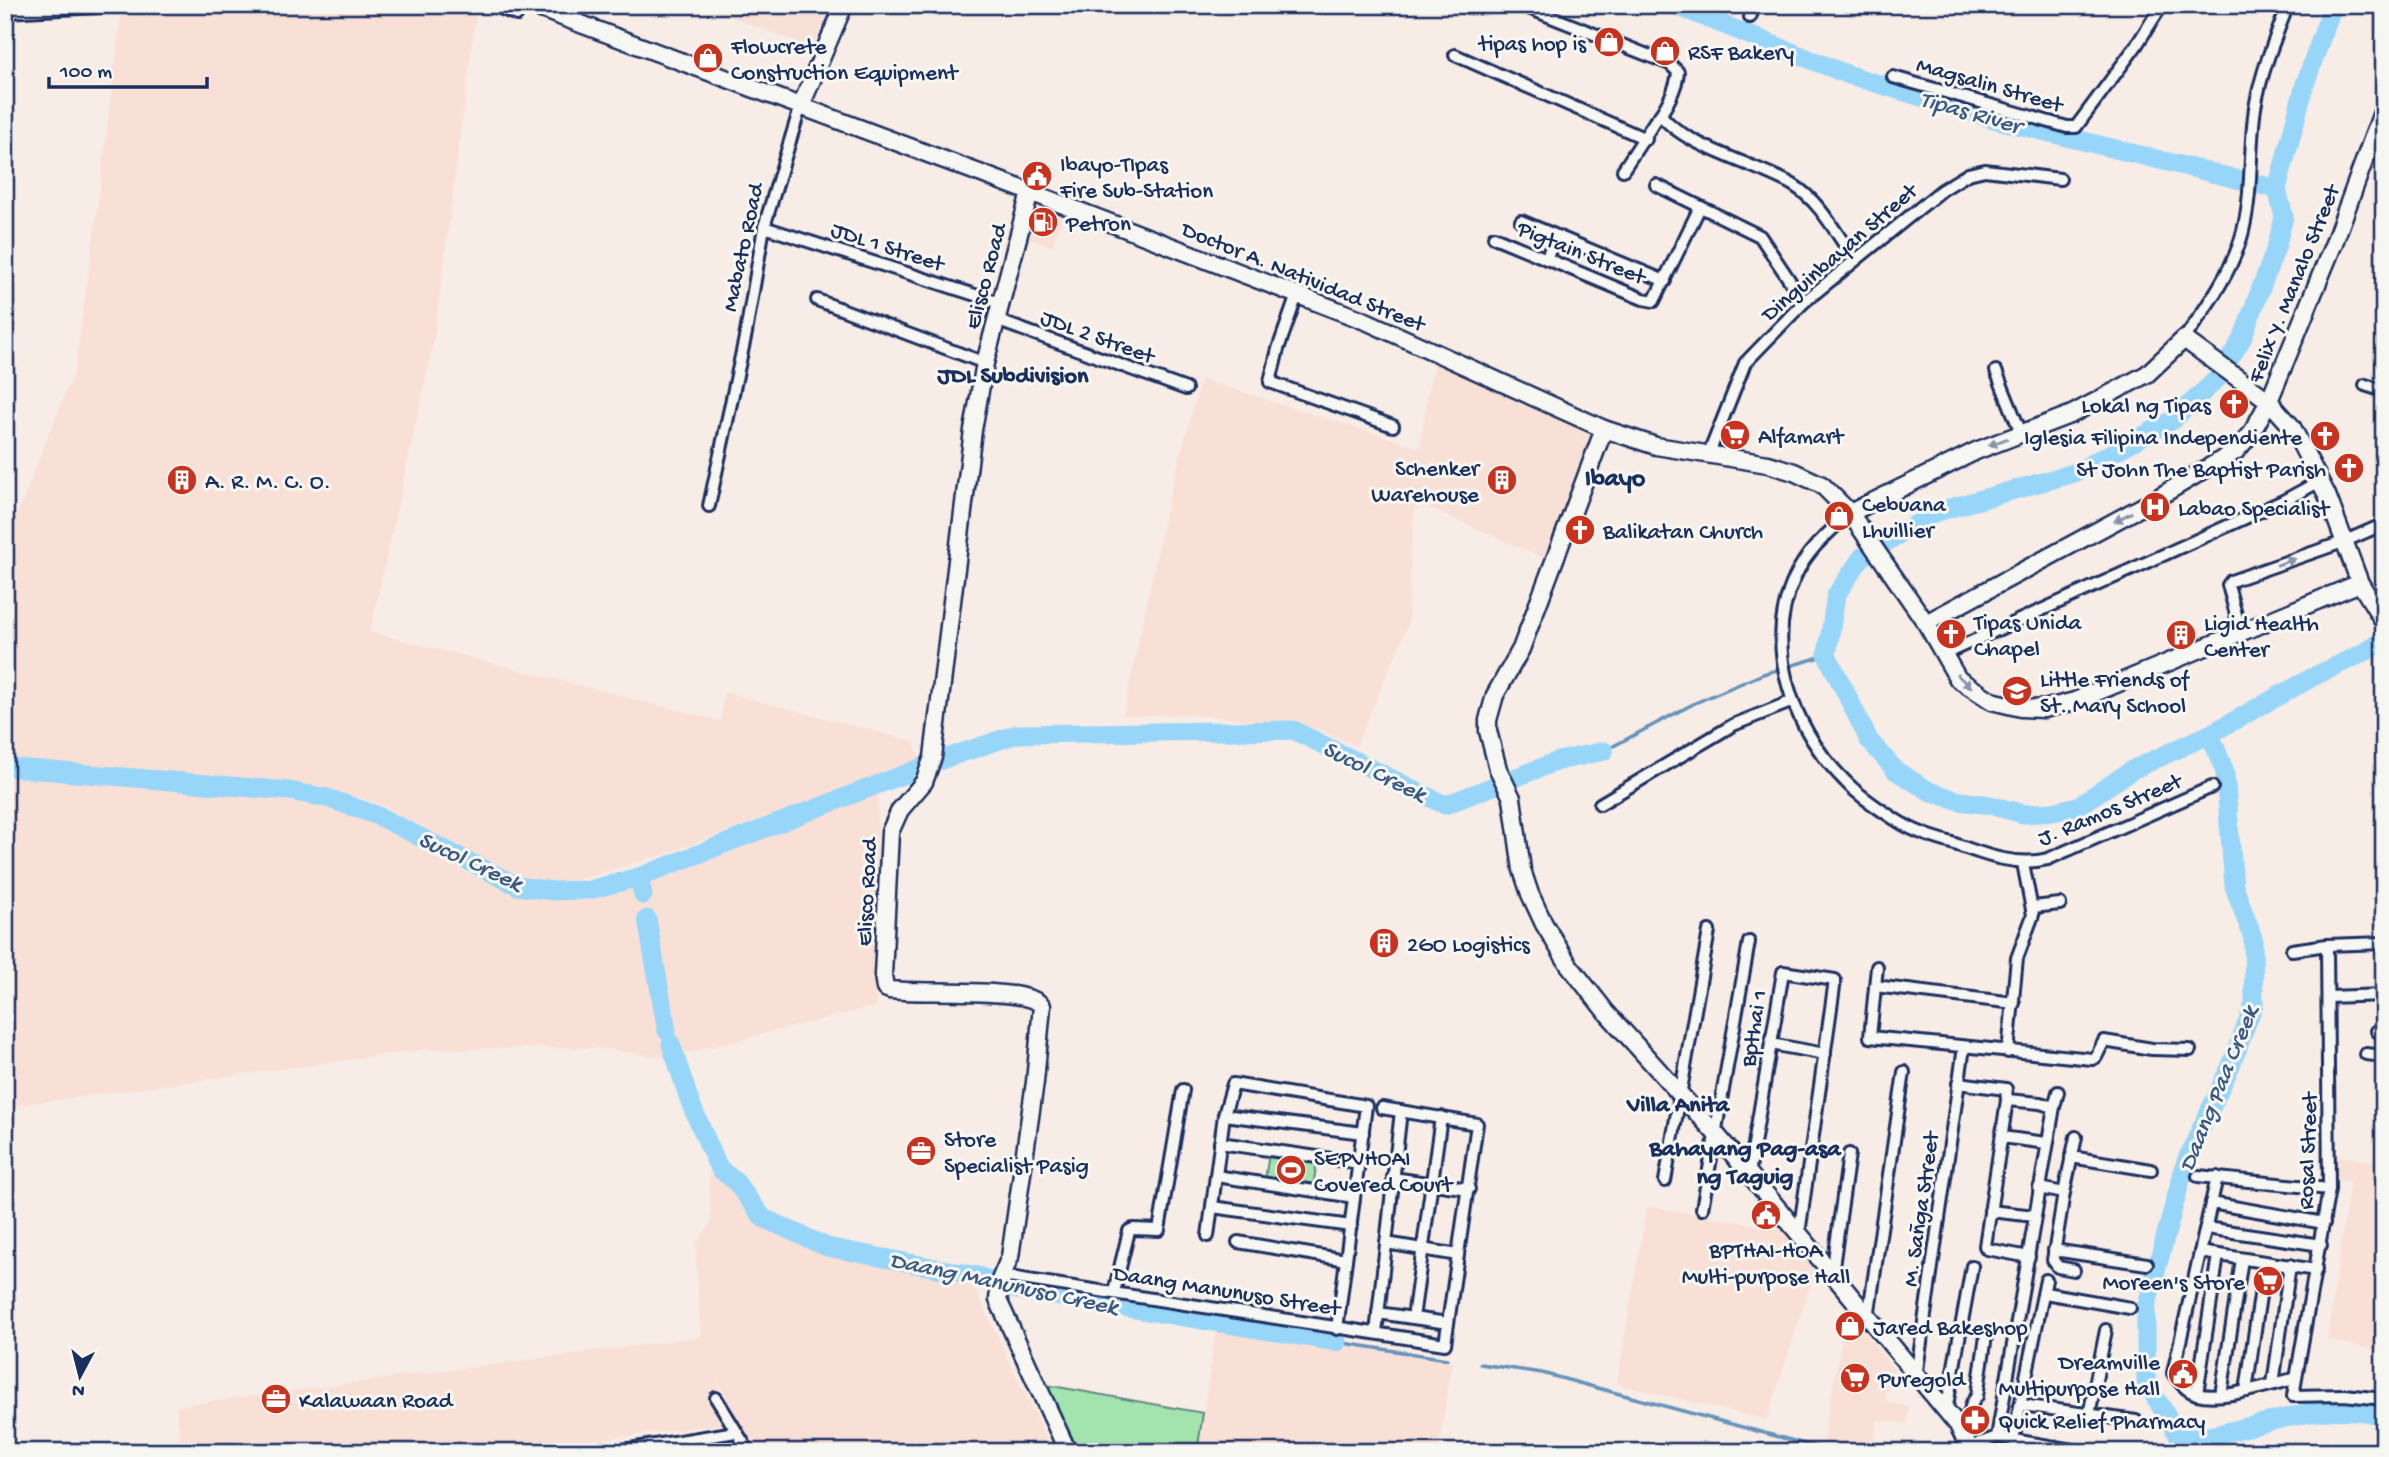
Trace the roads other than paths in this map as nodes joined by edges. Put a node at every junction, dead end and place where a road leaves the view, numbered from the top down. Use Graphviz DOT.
graph roads {
  1 [pos="501,5"];
  2 [pos="844,5"];
  3 [pos="1521,5"];
  4 [pos="1755,5"];
  5 [pos="2162,5"];
  6 [pos="2288,5"];
  7 [pos="98,7"];
  8 [pos="524,10"];
  9 [pos="5,12"];
  10 [pos="1750,17"];
  11 [pos="1455,55"];
  12 [pos="1893,77"];
  13 [pos="2384,107"];
  14 [pos="800,108"];
  15 [pos="1661,115"];
  16 [pos="1646,138"];
  17 [pos="1623,170"];
  18 [pos="2060,179"];
  19 [pos="1656,186"];
  20 [pos="1030,192"];
  21 [pos="1700,207"];
  22 [pos="1521,220"];
  23 [pos="764,227"];
  24 [pos="1556,236"];
  25 [pos="1494,237"];
  26 [pos="1546,259"];
  27 [pos="1855,260"];
  28 [pos="1665,281"];
  29 [pos="1297,295"];
  30 [pos="817,300"];
  31 [pos="1804,302"];
  32 [pos="1000,303"];
  33 [pos="996,320"];
  34 [pos="2184,339"];
  35 [pos="985,363"];
  36 [pos="1996,370"];
  37 [pos="2365,385"];
  38 [pos="1186,389"];
  39 [pos="2384,391"];
  40 [pos="2269,401"];
  41 [pos="1393,426"];
  42 [pos="1604,429"];
  43 [pos="2021,433"];
  44 [pos="1708,456"];
  45 [pos="2320,481"];
  46 [pos="709,506"];
  47 [pos="1850,513"];
  48 [pos="2384,524"];
  49 [pos="2343,542"];
  50 [pos="2360,583"];
  51 [pos="2384,622"];
  52 [pos="1926,623"];
  53 [pos="2241,633"];
  54 [pos="1942,655"];
  55 [pos="1793,701"];
  56 [pos="2212,787"];
  57 [pos="1600,804"];
  58 [pos="2022,863"];
  59 [pos="2060,904"];
  60 [pos="2033,907"];
  61 [pos="1709,931"];
  62 [pos="1749,942"];
  63 [pos="2384,943"];
  64 [pos="2327,945"];
  65 [pos="2292,950"];
  66 [pos="1877,967"];
  67 [pos="1875,986"];
  68 [pos="2384,995"];
  69 [pos="2328,997"];
  70 [pos="2014,1003"];
  71 [pos="1770,1044"];
  72 [pos="1964,1047"];
  73 [pos="2190,1050"];
  74 [pos="2008,1052"];
  75 [pos="1825,1054"];
  76 [pos="2366,1054"];
  77 [pos="2384,1056"];
  78 [pos="1904,1072"];
  79 [pos="1958,1083"];
  80 [pos="1183,1090"];
  81 [pos="2058,1092"];
  82 [pos="1682,1097"];
  83 [pos="2007,1100"];
  84 [pos="2054,1107"];
  85 [pos="1382,1108"];
  86 [pos="1401,1111"];
  87 [pos="1224,1115"];
  88 [pos="1441,1117"];
  89 [pos="1363,1133"];
  90 [pos="1716,1134"];
  91 [pos="2002,1137"];
  92 [pos="2076,1137"];
  93 [pos="1220,1143"];
  94 [pos="2046,1143"];
  95 [pos="1849,1154"];
  96 [pos="2071,1157"];
  97 [pos="1359,1163"];
  98 [pos="2151,1170"];
  99 [pos="1749,1174"];
  100 [pos="2198,1175"];
  101 [pos="1216,1176"];
  102 [pos="2217,1177"];
  103 [pos="1394,1178"];
  104 [pos="1665,1181"];
  105 [pos="1432,1184"];
  106 [pos="2039,1188"];
  107 [pos="1469,1189"];
  108 [pos="2329,1189"];
  109 [pos="2064,1193"];
  110 [pos="1354,1197"];
  111 [pos="2211,1203"];
  112 [pos="1212,1207"];
  113 [pos="1702,1209"];
  114 [pos="1990,1211"];
  115 [pos="2035,1216"];
  116 [pos="2324,1223"];
  117 [pos="1351,1226"];
  118 [pos="2206,1228"];
  119 [pos="1799,1234"];
  120 [pos="1208,1236"];
  121 [pos="1238,1242"];
  122 [pos="1386,1244"];
  123 [pos="2321,1245"];
  124 [pos="1422,1249"];
  125 [pos="2054,1250"];
  126 [pos="2200,1252"];
  127 [pos="1458,1255"];
  128 [pos="2218,1255"];
  129 [pos="2029,1257"];
  130 [pos="2242,1259"];
  131 [pos="1346,1260"];
  132 [pos="2265,1262"];
  133 [pos="2147,1265"];
  134 [pos="2290,1265"];
  135 [pos="1972,1266"];
  136 [pos="2074,1270"];
  137 [pos="2316,1270"];
  138 [pos="1832,1274"];
  139 [pos="2046,1280"];
  140 [pos="1000,1282"];
  141 [pos="1114,1292"];
  142 [pos="2045,1293"];
  143 [pos="2130,1308"];
  144 [pos="1378,1313"];
  145 [pos="1413,1318"];
  146 [pos="1868,1318"];
  147 [pos="1448,1323"];
  148 [pos="1337,1329"];
  149 [pos="2106,1330"];
  150 [pos="1376,1333"];
  151 [pos="1986,1336"];
  152 [pos="1916,1377"];
  153 [pos="2294,1379"];
  154 [pos="2273,1384"];
  155 [pos="2246,1391"];
  156 [pos="2197,1394"];
  157 [pos="2221,1395"];
  158 [pos="716,1398"];
  159 [pos="2384,1399"];
  160 [pos="2022,1405"];
  161 [pos="1946,1411"];
  162 [pos="2089,1415"];
  163 [pos="2136,1421"];
  164 [pos="736,1432"];
  165 [pos="1997,1437"];
  166 [pos="2014,1440"];
  167 [pos="1968,1444"];
  168 [pos="611,1452"];
  169 [pos="749,1452"];
  170 [pos="1068,1452"];
  171 [pos="2084,1452"];
  1 -- 8 [label="street"];
  2 -- 14 [label="main road, Mabato Road"];
  3 -- 15 [label="street"];
  4 -- 10 [label="street"];
  5 -- 12 [label="street, Magsalin Street"];
  6 -- 34 [label="street"];
  7 -- 9 [label="street"];
  8 -- 14 [label="main road, Doctor A. Natividad Street"];
  11 -- 16 [label="street"];
  13 -- 40 [label="main road, Felix Y. Manalo Street"];
  14 -- 20 [label="main road, Doctor A. Natividad Street"];
  14 -- 23 [label="street, Mabato Road"];
  15 -- 16 [label="street"];
  15 -- 27 [label="street"];
  16 -- 17 [label="street"];
  18 -- 27 [label="street, Dinguinbayan Street"];
  19 -- 21 [label="street"];
  20 -- 29 [label="main road, Doctor A. Natividad Street"];
  20 -- 32 [label="main road, Elisco Road"];
  21 -- 28 [label="street, Pigtain Street"];
  21 -- 31 [label="street"];
  22 -- 24 [label="street"];
  23 -- 32 [label="street, JDL 1 Street"];
  23 -- 46 [label="street, Mabato Road"];
  24 -- 26 [label="street"];
  24 -- 28 [label="street"];
  25 -- 26 [label="street, Pigtain Street"];
  26 -- 28 [label="street, Pigtain Street"];
  27 -- 31 [label="street, Dinguinbayan Street"];
  29 -- 41 [label="street"];
  29 -- 42 [label="main road, Doctor A. Natividad Street"];
  30 -- 35 [label="street"];
  31 -- 44 [label="street, Dinguinbayan Street"];
  32 -- 33 [label="main road, Elisco Road"];
  33 -- 35 [label="main road, Elisco Road"];
  33 -- 38 [label="street, JDL 2 Street"];
  34 -- 40 [label="main road"];
  34 -- 43 [label="main road"];
  35 -- 140 [label="main road, Elisco Road"];
  36 -- 43 [label="street"];
  37 -- 39 [label="street"];
  40 -- 45 [label="main road"];
  40 -- 52 [label="main road, Felix Y. Manalo Street, one-way"];
  42 -- 44 [label="main road, Doctor A. Natividad Street"];
  42 -- 82 [label="main road"];
  43 -- 47 [label="main road, one-way"];
  44 -- 47 [label="main road, Doctor A. Natividad Street"];
  45 -- 49 [label="main road"];
  45 -- 54 [label="street"];
  47 -- 52 [label="main road, Doctor A. Natividad Street"];
  47 -- 55 [label="street, J. Ramos Street"];
  48 -- 49 [label="street"];
  49 -- 50 [label="main road"];
  53 -- 49 [label="street, one-way"];
  50 -- 51 [label="main road"];
  50 -- 53 [label="main road"];
  52 -- 54 [label="main road, Doctor A. Natividad Street"];
  54 -- 53 [label="main road, Doctor A. Natividad Street, one-way"];
  55 -- 57 [label="street"];
  55 -- 58 [label="street, J. Ramos Street"];
  56 -- 58 [label="street, J. Ramos Street"];
  58 -- 60 [label="street, J. Ramos Street"];
  59 -- 60 [label="street"];
  60 -- 70 [label="street, J. Ramos Street"];
  61 -- 82 [label="street"];
  62 -- 90 [label="street"];
  63 -- 64 [label="street"];
  64 -- 65 [label="street"];
  64 -- 69 [label="street, Rosal Street"];
  66 -- 67 [label="street"];
  67 -- 70 [label="street"];
  67 -- 72 [label="street"];
  68 -- 69 [label="street"];
  69 -- 108 [label="street, Rosal Street"];
  70 -- 74 [label="street, J. Ramos Street"];
  71 -- 75 [label="street"];
  71 -- 75 [label="street, Bpthai 1"];
  71 -- 99 [label="street, Bpthai 1"];
  72 -- 74 [label="street"];
  72 -- 79 [label="street, M. Sañga Street"];
  73 -- 74 [label="street"];
  75 -- 119 [label="street"];
  76 -- 77 [label="street"];
  78 -- 146 [label="street"];
  79 -- 83 [label="street"];
  79 -- 152 [label="street, M. Sañga Street"];
  80 -- 141 [label="street"];
  81 -- 84 [label="street"];
  82 -- 90 [label="main road"];
  82 -- 104 [label="street"];
  83 -- 84 [label="street"];
  83 -- 91 [label="street"];
  84 -- 94 [label="street"];
  85 -- 86 [label="street"];
  86 -- 88 [label="street"];
  86 -- 103 [label="street"];
  87 -- 89 [label="street"];
  87 -- 89 [label="street"];
  87 -- 93 [label="street"];
  88 -- 105 [label="street"];
  88 -- 107 [label="street"];
  89 -- 97 [label="street"];
  90 -- 99 [label="main road"];
  90 -- 113 [label="street"];
  91 -- 94 [label="street"];
  91 -- 114 [label="street"];
  92 -- 96 [label="street"];
  93 -- 97 [label="street"];
  93 -- 101 [label="street"];
  94 -- 106 [label="street"];
  95 -- 138 [label="street"];
  96 -- 98 [label="street"];
  96 -- 109 [label="street"];
  97 -- 110 [label="street"];
  99 -- 119 [label="main road"];
  100 -- 102 [label="street"];
  101 -- 110 [label="street"];
  101 -- 112 [label="street"];
  102 -- 108 [label="street"];
  102 -- 111 [label="street"];
  103 -- 105 [label="street"];
  103 -- 122 [label="street"];
  105 -- 107 [label="street"];
  105 -- 124 [label="street"];
  106 -- 109 [label="street"];
  106 -- 115 [label="street"];
  107 -- 127 [label="street"];
  108 -- 116 [label="street, Rosal Street"];
  109 -- 125 [label="street"];
  110 -- 117 [label="street"];
  111 -- 116 [label="street"];
  111 -- 118 [label="street"];
  112 -- 117 [label="street"];
  112 -- 120 [label="street"];
  114 -- 115 [label="street"];
  114 -- 129 [label="street"];
  115 -- 129 [label="street"];
  116 -- 123 [label="street, Rosal Street"];
  117 -- 131 [label="street"];
  118 -- 123 [label="street"];
  118 -- 126 [label="street"];
  119 -- 138 [label="main road"];
  121 -- 131 [label="street"];
  122 -- 124 [label="street"];
  122 -- 144 [label="street"];
  123 -- 137 [label="street, Rosal Street"];
  124 -- 127 [label="street"];
  124 -- 145 [label="street"];
  125 -- 133 [label="street"];
  125 -- 136 [label="street"];
  126 -- 128 [label="street"];
  126 -- 156 [label="street"];
  127 -- 147 [label="street"];
  128 -- 130 [label="street"];
  128 -- 156 [label="street"];
  129 -- 165 [label="street"];
  130 -- 132 [label="street"];
  130 -- 157 [label="street"];
  131 -- 148 [label="street"];
  132 -- 134 [label="street"];
  132 -- 155 [label="street"];
  134 -- 137 [label="street"];
  134 -- 154 [label="street"];
  135 -- 161 [label="street"];
  137 -- 153 [label="street, Rosal Street"];
  138 -- 146 [label="main road"];
  139 -- 142 [label="street"];
  140 -- 141 [label="street, Daang Manunuso Street"];
  140 -- 170 [label="main road"];
  141 -- 148 [label="street, Daang Manunuso Street"];
  142 -- 143 [label="street"];
  142 -- 160 [label="street"];
  144 -- 145 [label="street"];
  144 -- 150 [label="street"];
  145 -- 147 [label="street"];
  146 -- 152 [label="main road"];
  147 -- 150 [label="street, Daang Manunuso Street"];
  148 -- 150 [label="street, Daang Manunuso Street"];
  149 -- 162 [label="street"];
  151 -- 167 [label="street"];
  152 -- 161 [label="main road"];
  153 -- 154 [label="street"];
  153 -- 159 [label="street, Rosal Street"];
  154 -- 155 [label="street"];
  155 -- 157 [label="street"];
  156 -- 157 [label="street"];
  158 -- 164 [label="street"];
  160 -- 162 [label="street"];
  160 -- 166 [label="street"];
  161 -- 167 [label="main road"];
  162 -- 163 [label="street"];
  164 -- 168 [label="street"];
  164 -- 169 [label="street"];
  165 -- 166 [label="street"];
  165 -- 167 [label="street"];
  166 -- 171 [label="street"];
}
